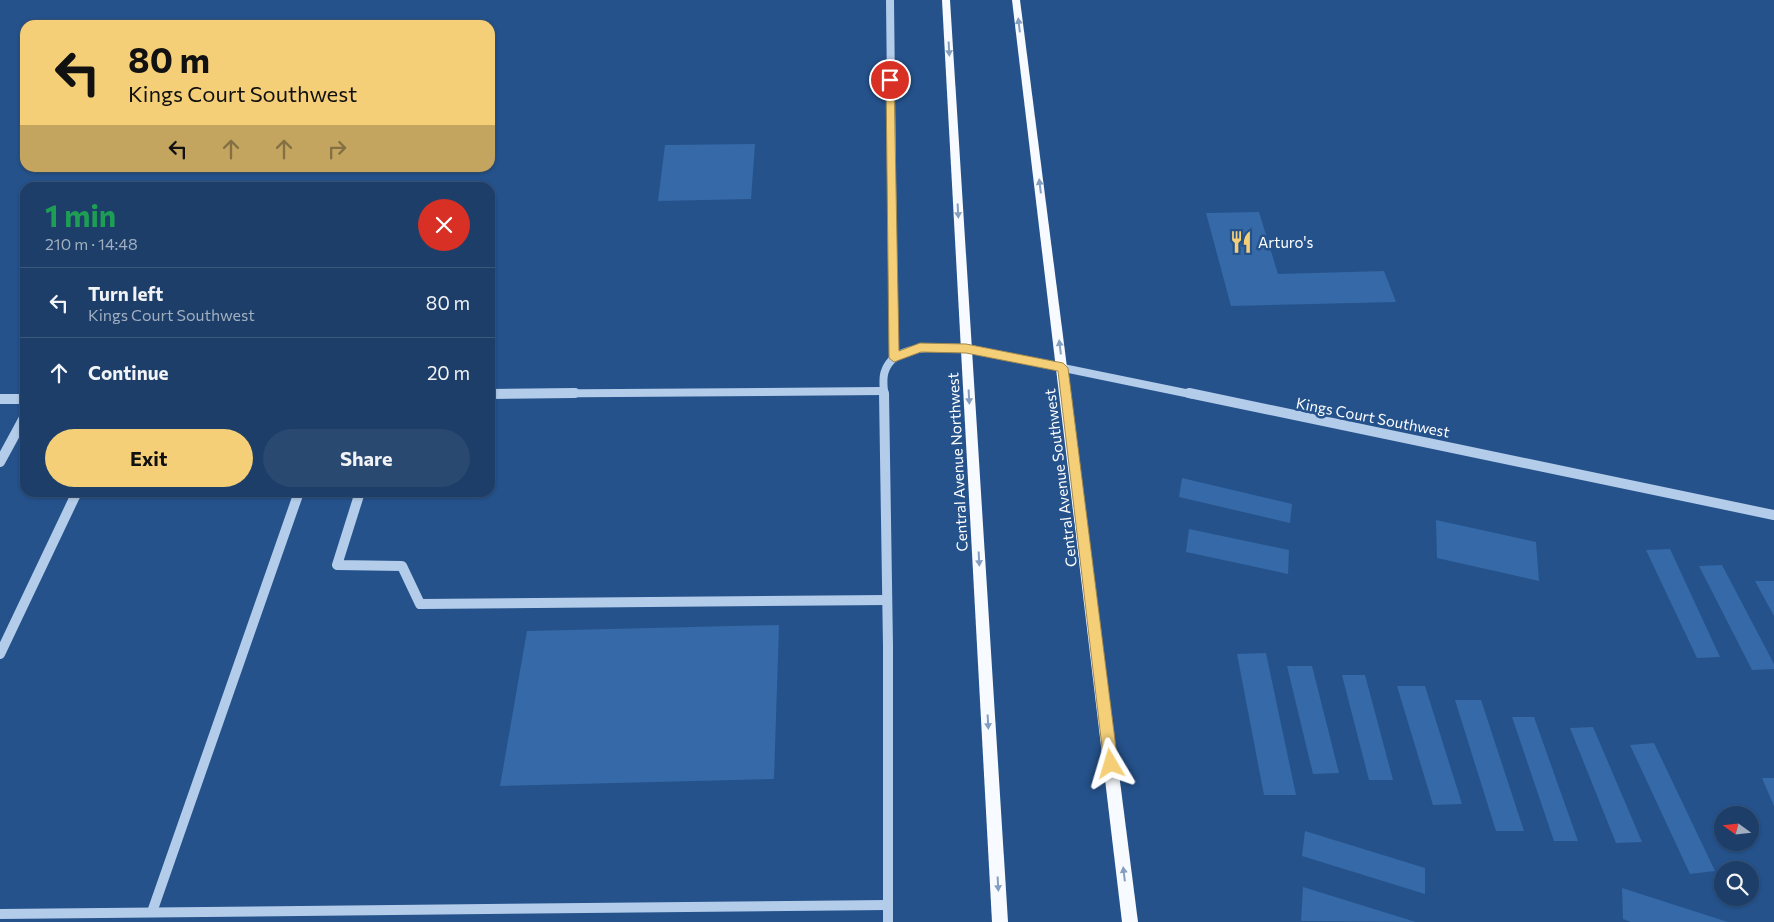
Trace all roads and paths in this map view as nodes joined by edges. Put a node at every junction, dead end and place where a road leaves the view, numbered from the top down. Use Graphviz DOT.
graph roads {
  1 [pos="890,0"];
  2 [pos="946,0"];
  3 [pos="1016,0"];
  4 [pos="966,348"];
  5 [pos="894,358"];
  6 [pos="1063,368"];
  7 [pos="884,391"];
  8 [pos="495,394"];
  9 [pos="20,398"];
  10 [pos="0,399"];
  11 [pos="20,425"];
  12 [pos="0,462"];
  13 [pos="75,497"];
  14 [pos="297,497"];
  15 [pos="358,497"];
  16 [pos="1774,515"];
  17 [pos="887,600"];
  18 [pos="0,654"];
  19 [pos="888,905"];
  20 [pos="152,912"];
  21 [pos="0,914"];
  22 [pos="888,922"];
  23 [pos="1000,922"];
  24 [pos="1130,922"];
  1 -- 5 [label="street"];
  2 -- 4 [label="main road, Central Avenue Northwest, one-way"];
  6 -- 3 [label="main road, Central Avenue Southwest, one-way"];
  4 -- 5 [label="street, Kings Court Southwest"];
  4 -- 6 [label="street, Kings Court Southwest"];
  4 -- 23 [label="main road, Central Avenue Northwest, one-way"];
  5 -- 7 [label="street"];
  6 -- 16 [label="street, Kings Court Southwest"];
  24 -- 6 [label="main road, Central Avenue Southwest, one-way"];
  7 -- 8 [label="street"];
  7 -- 17 [label="street"];
  9 -- 10 [label="street"];
  11 -- 12 [label="street"];
  13 -- 18 [label="street"];
  14 -- 20 [label="street"];
  15 -- 17 [label="street"];
  17 -- 19 [label="street"];
  19 -- 20 [label="lane"];
  19 -- 22 [label="street"];
  20 -- 21 [label="lane"];
}
